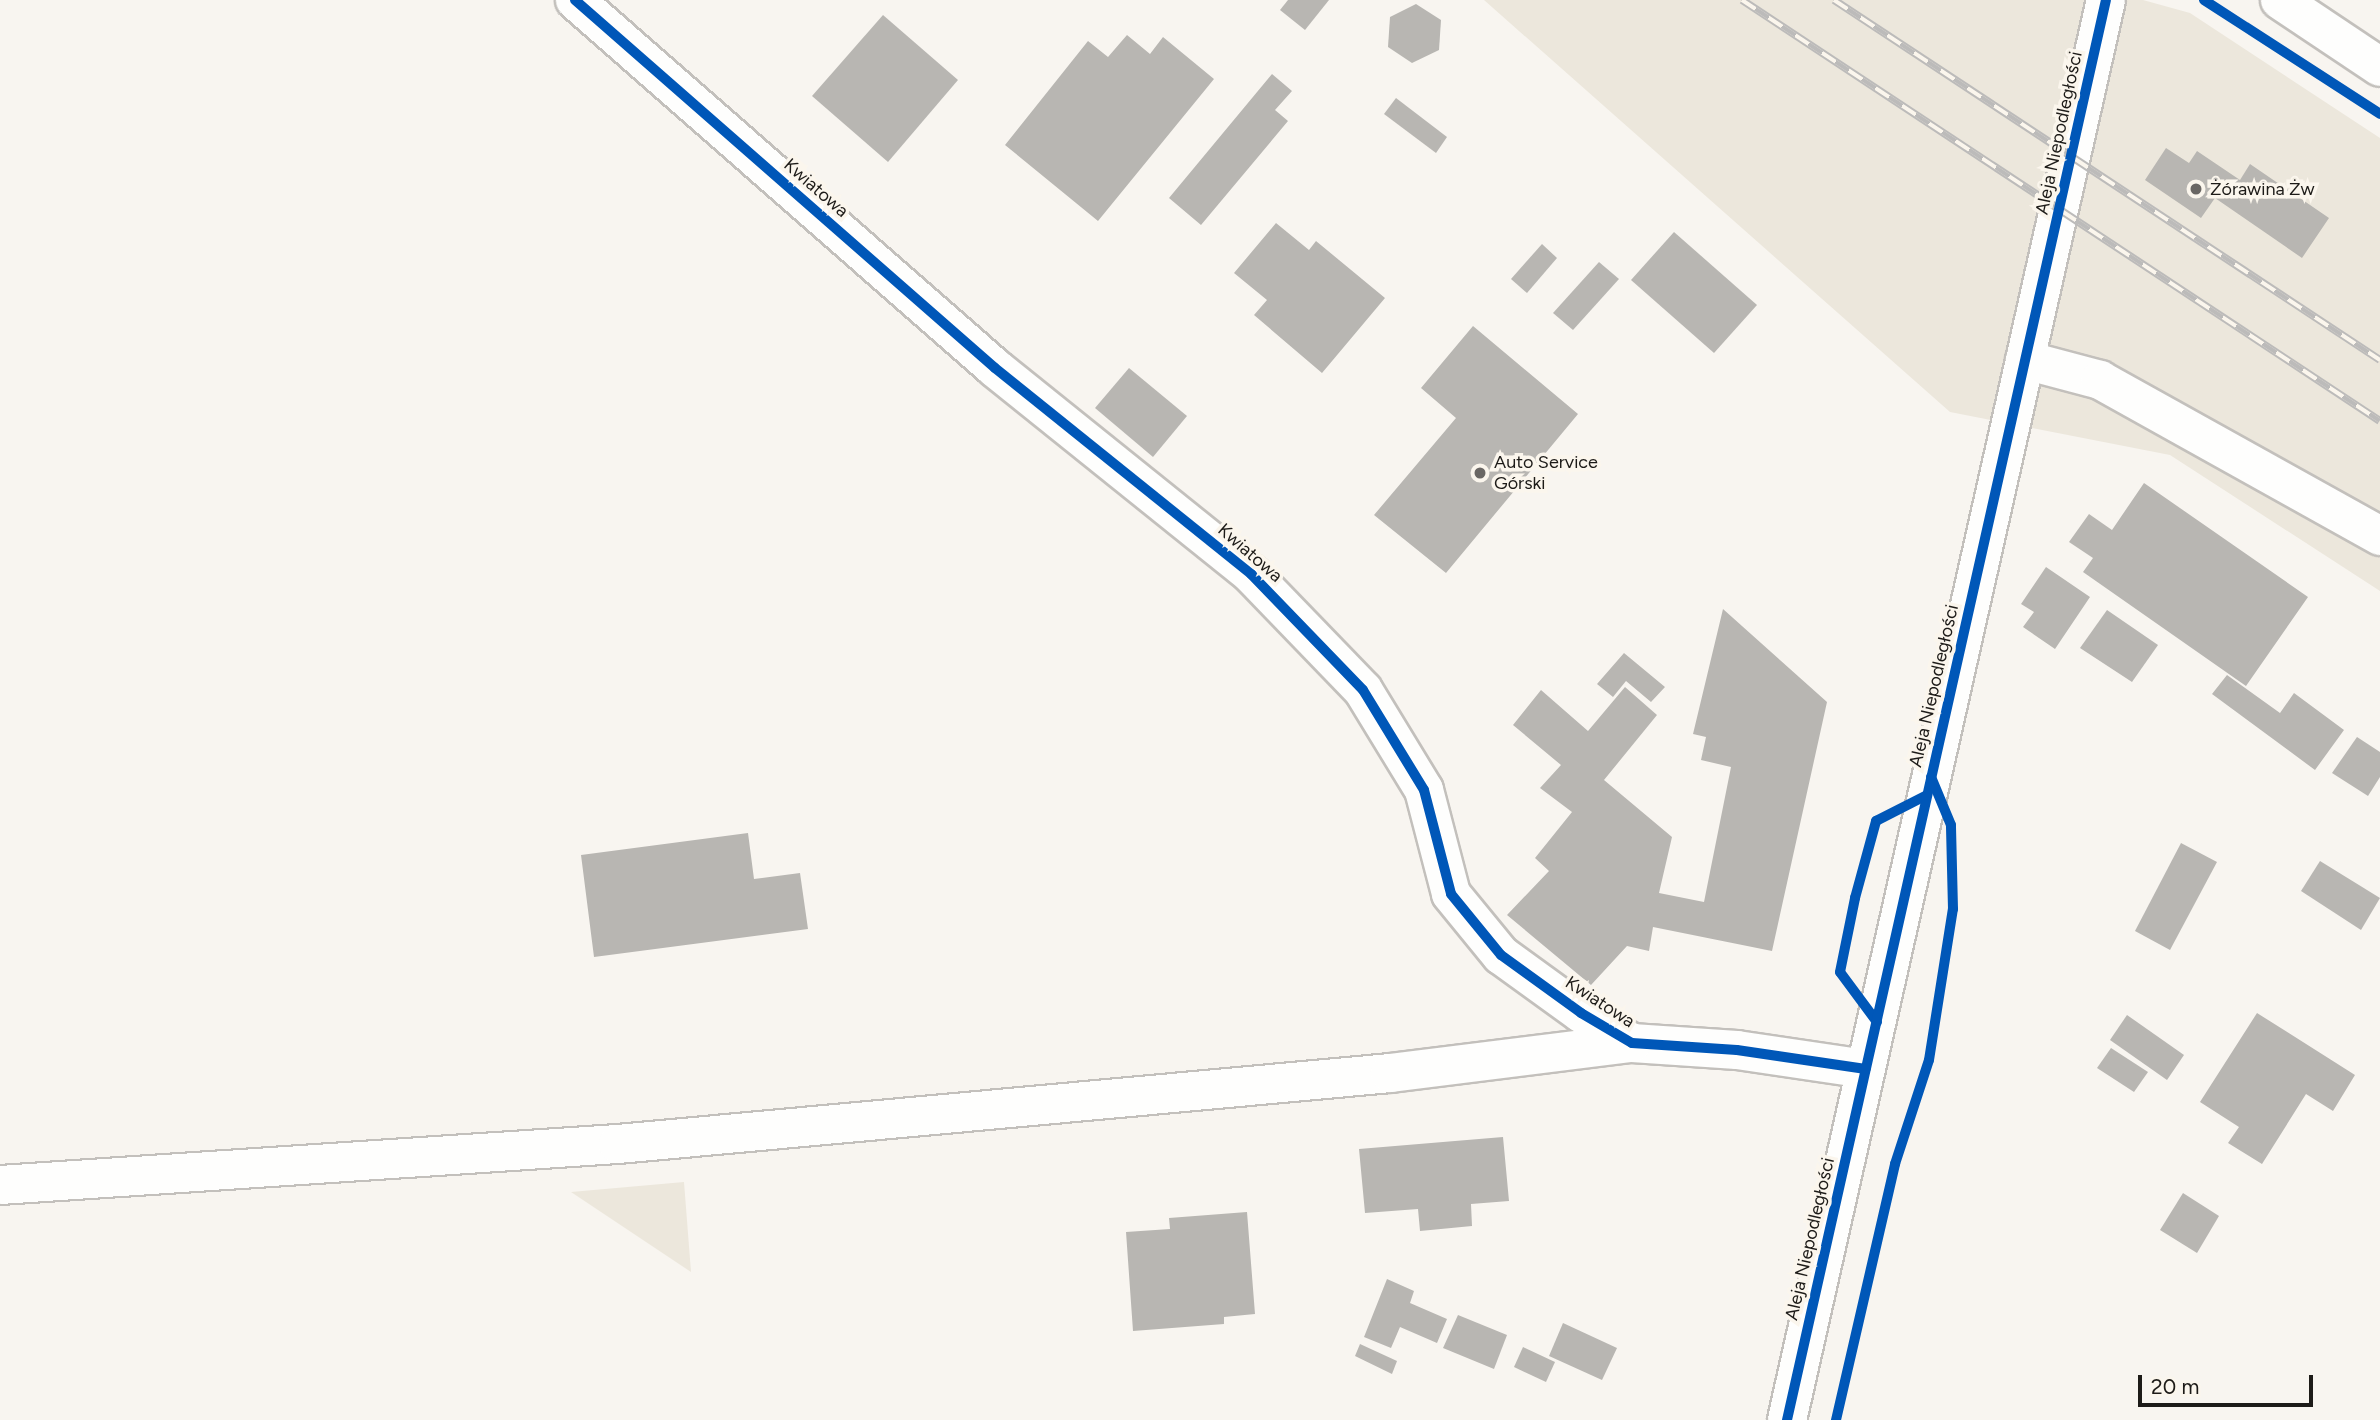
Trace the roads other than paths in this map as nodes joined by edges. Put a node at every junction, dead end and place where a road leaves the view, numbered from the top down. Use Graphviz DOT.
graph roads {
  1 [pos="575,0"];
  2 [pos="2106,0"];
  3 [pos="2280,0"];
  4 [pos="2380,67"];
  5 [pos="2025,360"];
  6 [pos="2380,536"];
  7 [pos="1632,1043"];
  8 [pos="1866,1069"];
  9 [pos="0,1185"];
  10 [pos="1787,1420"];
  1 -- 7 [label="street, Kwiatowa"];
  2 -- 5 [label="street, Aleja Niepodległości"];
  3 -- 4 [label="street"];
  5 -- 6 [label="street"];
  5 -- 8 [label="street, Aleja Niepodległości"];
  7 -- 8 [label="street, Kwiatowa"];
  7 -- 9 [label="street"];
  8 -- 10 [label="street, Aleja Niepodległości"];
}
